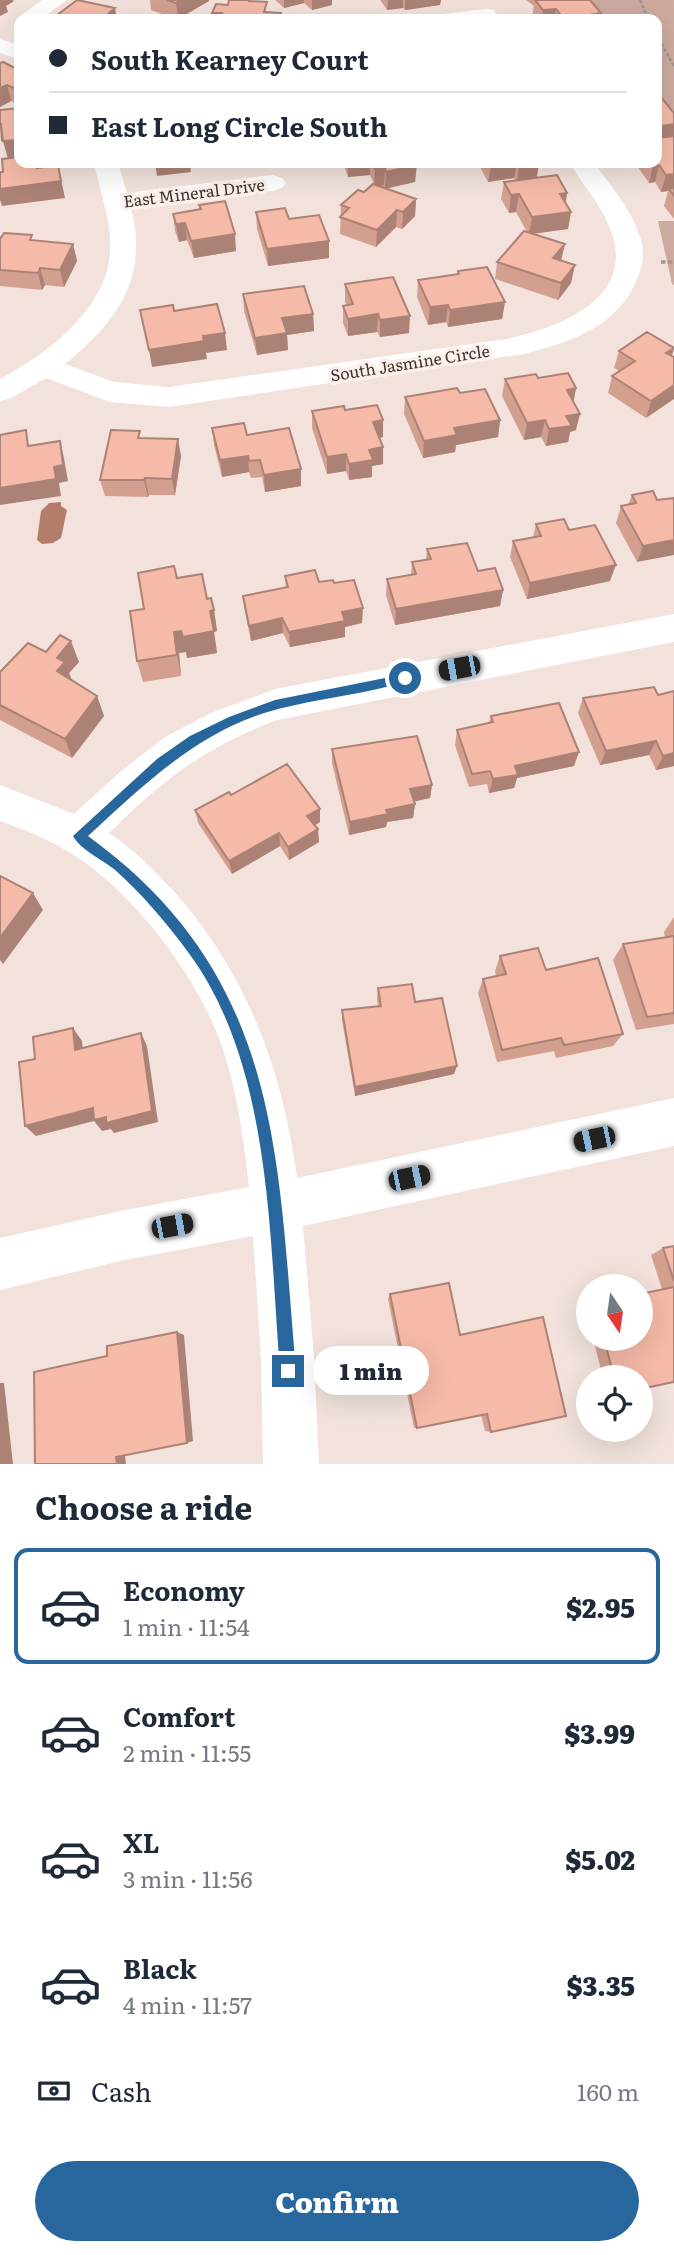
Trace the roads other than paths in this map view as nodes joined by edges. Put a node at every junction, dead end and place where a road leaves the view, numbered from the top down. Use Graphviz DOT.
graph roads {
  1 [pos="56,0"];
  2 [pos="35,14"];
  3 [pos="107,168"];
  4 [pos="585,168"];
  5 [pos="273,183"];
  6 [pos="116,202"];
  7 [pos="45,367"];
  8 [pos="0,391"];
  9 [pos="674,628"];
  10 [pos="0,803"];
  11 [pos="79,836"];
  12 [pos="674,1122"];
  13 [pos="276,1207"];
  14 [pos="0,1264"];
  15 [pos="291,1464"];
  1 -- 2 [label="street"];
  3 -- 6 [label="street, East Mineral Drive"];
  4 -- 7 [label="street, South Jasmine Circle"];
  5 -- 6 [label="street, East Mineral Drive"];
  6 -- 7 [label="street, East Mineral Drive"];
  7 -- 8 [label="street, East Mineral Drive"];
  9 -- 11 [label="street"];
  10 -- 11 [label="street"];
  11 -- 13 [label="street"];
  12 -- 13 [label="street"];
  13 -- 14 [label="street"];
  13 -- 15 [label="street"];
}
